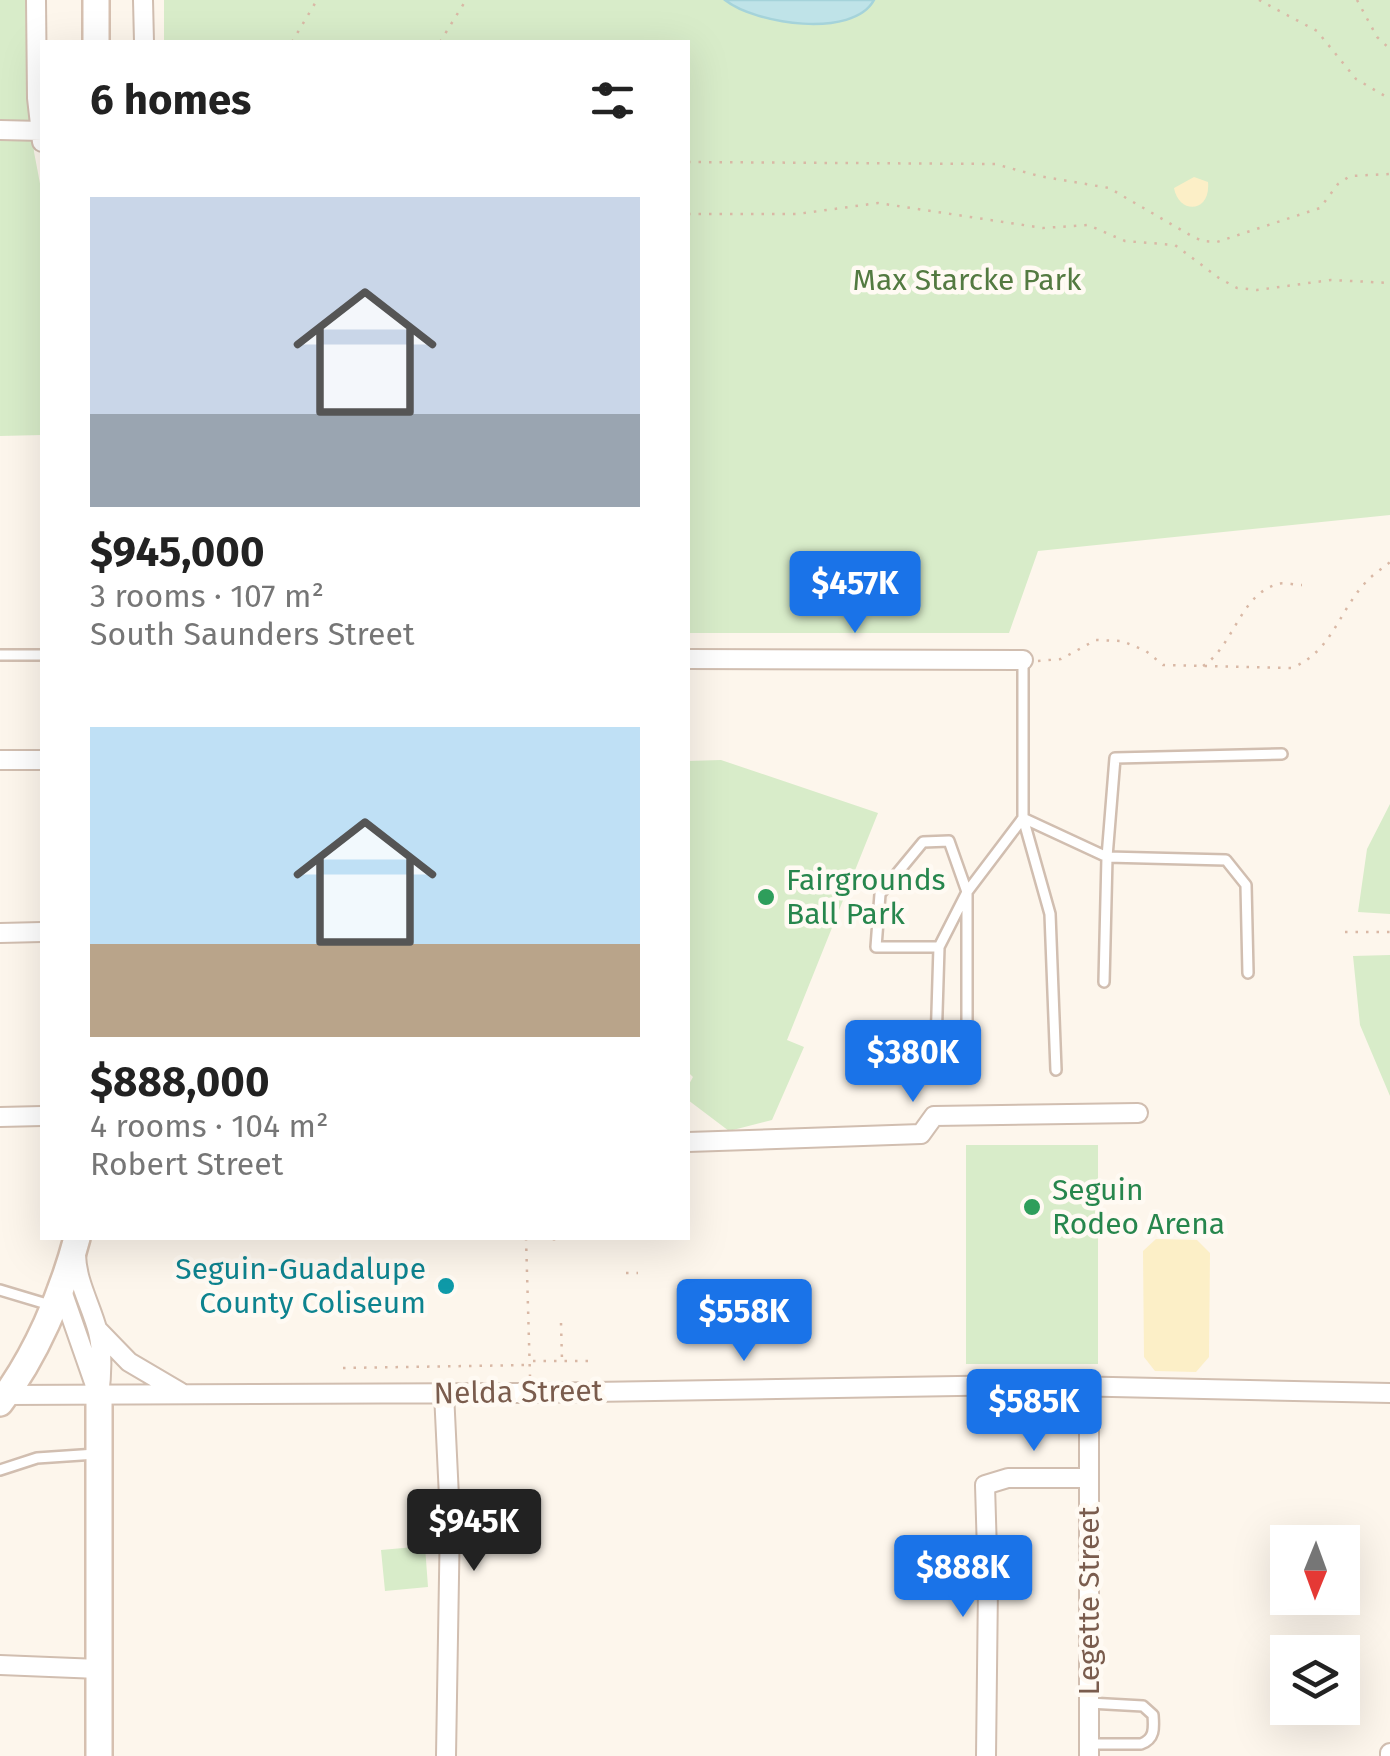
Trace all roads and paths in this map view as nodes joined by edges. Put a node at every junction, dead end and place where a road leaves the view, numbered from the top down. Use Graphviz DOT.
graph roads {
  1 [pos="36,0"];
  2 [pos="96,0"];
  3 [pos="144,0"];
  4 [pos="317,0"];
  5 [pos="466,0"];
  6 [pos="1259,0"];
  7 [pos="1357,0"];
  8 [pos="96,40"];
  9 [pos="144,40"];
  10 [pos="293,40"];
  11 [pos="441,40"];
  12 [pos="1390,48"];
  13 [pos="1390,99"];
  14 [pos="40,120"];
  15 [pos="0,130"];
  16 [pos="40,135"];
  17 [pos="690,162"];
  18 [pos="1390,174"];
  19 [pos="690,214"];
  20 [pos="1390,283"];
  21 [pos="1390,562"];
  22 [pos="1302,585"];
  23 [pos="0,655"];
  24 [pos="40,655"];
  25 [pos="690,660"];
  26 [pos="1023,660"];
  27 [pos="1046,661"];
  28 [pos="1202,666"];
  29 [pos="1282,754"];
  30 [pos="0,760"];
  31 [pos="40,760"];
  32 [pos="1023,818"];
  33 [pos="1107,858"];
  34 [pos="967,892"];
  35 [pos="40,932"];
  36 [pos="1346,932"];
  37 [pos="1390,932"];
  38 [pos="0,933"];
  39 [pos="940,947"];
  40 [pos="1248,973"];
  41 [pos="1104,982"];
  42 [pos="967,1066"];
  43 [pos="1056,1070"];
  44 [pos="935,1078"];
  45 [pos="1138,1113"];
  46 [pos="40,1116"];
  47 [pos="0,1117"];
  48 [pos="690,1142"];
  49 [pos="76,1240"];
  50 [pos="526,1240"];
  51 [pos="554,1240"];
  52 [pos="554,1246"];
  53 [pos="638,1272"];
  54 [pos="626,1273"];
  55 [pos="0,1290"];
  56 [pos="57,1297"];
  57 [pos="561,1323"];
  58 [pos="97,1328"];
  59 [pos="562,1360"];
  60 [pos="596,1360"];
  61 [pos="529,1363"];
  62 [pos="343,1368"];
  63 [pos="1089,1386"];
  64 [pos="180,1392"];
  65 [pos="444,1393"];
  66 [pos="530,1393"];
  67 [pos="1390,1393"];
  68 [pos="2,1396"];
  69 [pos="99,1396"];
  70 [pos="99,1454"];
  71 [pos="0,1470"];
  72 [pos="1089,1478"];
  73 [pos="0,1665"];
  74 [pos="99,1669"];
  75 [pos="1090,1703"];
  76 [pos="1089,1750"];
  77 [pos="98,1756"];
  78 [pos="446,1756"];
  79 [pos="986,1756"];
  1 -- 14 [label="street"];
  2 -- 8 [label="street"];
  3 -- 9 [label="street"];
  4 -- 10 [label="path"];
  5 -- 11 [label="path"];
  6 -- 13 [label="path"];
  7 -- 12 [label="path"];
  15 -- 16 [label="street"];
  17 -- 18 [label="path"];
  19 -- 20 [label="path"];
  21 -- 28 [label="path"];
  22 -- 28 [label="path"];
  23 -- 24 [label="lane"];
  25 -- 26 [label="street"];
  26 -- 32 [label="lane"];
  27 -- 28 [label="path"];
  29 -- 33 [label="lane"];
  30 -- 31 [label="street"];
  32 -- 33 [label="lane"];
  32 -- 34 [label="lane"];
  32 -- 43 [label="lane"];
  33 -- 40 [label="lane"];
  33 -- 41 [label="lane"];
  34 -- 39 [label="lane"];
  34 -- 39 [label="lane"];
  34 -- 42 [label="lane"];
  35 -- 38 [label="street"];
  36 -- 37 [label="path"];
  39 -- 44 [label="lane"];
  45 -- 48 [label="street"];
  46 -- 47 [label="street"];
  49 -- 56 [label="street"];
  49 -- 58 [label="street"];
  50 -- 61 [label="path"];
  51 -- 52 [label="path"];
  53 -- 54 [label="path"];
  55 -- 56 [label="lane"];
  56 -- 68 [label="street"];
  56 -- 69 [label="street"];
  57 -- 59 [label="path"];
  58 -- 64 [label="street"];
  58 -- 69 [label="street"];
  59 -- 60 [label="path"];
  59 -- 61 [label="path"];
  61 -- 62 [label="path"];
  61 -- 66 [label="path"];
  63 -- 66 [label="street, Nelda Street"];
  63 -- 67 [label="street, Nelda Street"];
  63 -- 72 [label="street, Legette Street"];
  64 -- 65 [label="street, Nelda Street"];
  64 -- 69 [label="street, Nelda Street"];
  65 -- 66 [label="street, Nelda Street"];
  65 -- 78 [label="street"];
  68 -- 69 [label="street, Nelda Street"];
  69 -- 70 [label="street"];
  70 -- 71 [label="lane"];
  70 -- 74 [label="street"];
  72 -- 75 [label="street, Legette Street"];
  72 -- 79 [label="street"];
  73 -- 74 [label="street"];
  74 -- 77 [label="street"];
  75 -- 76 [label="street, Legette Street"];
  75 -- 76 [label="lane"];
}
